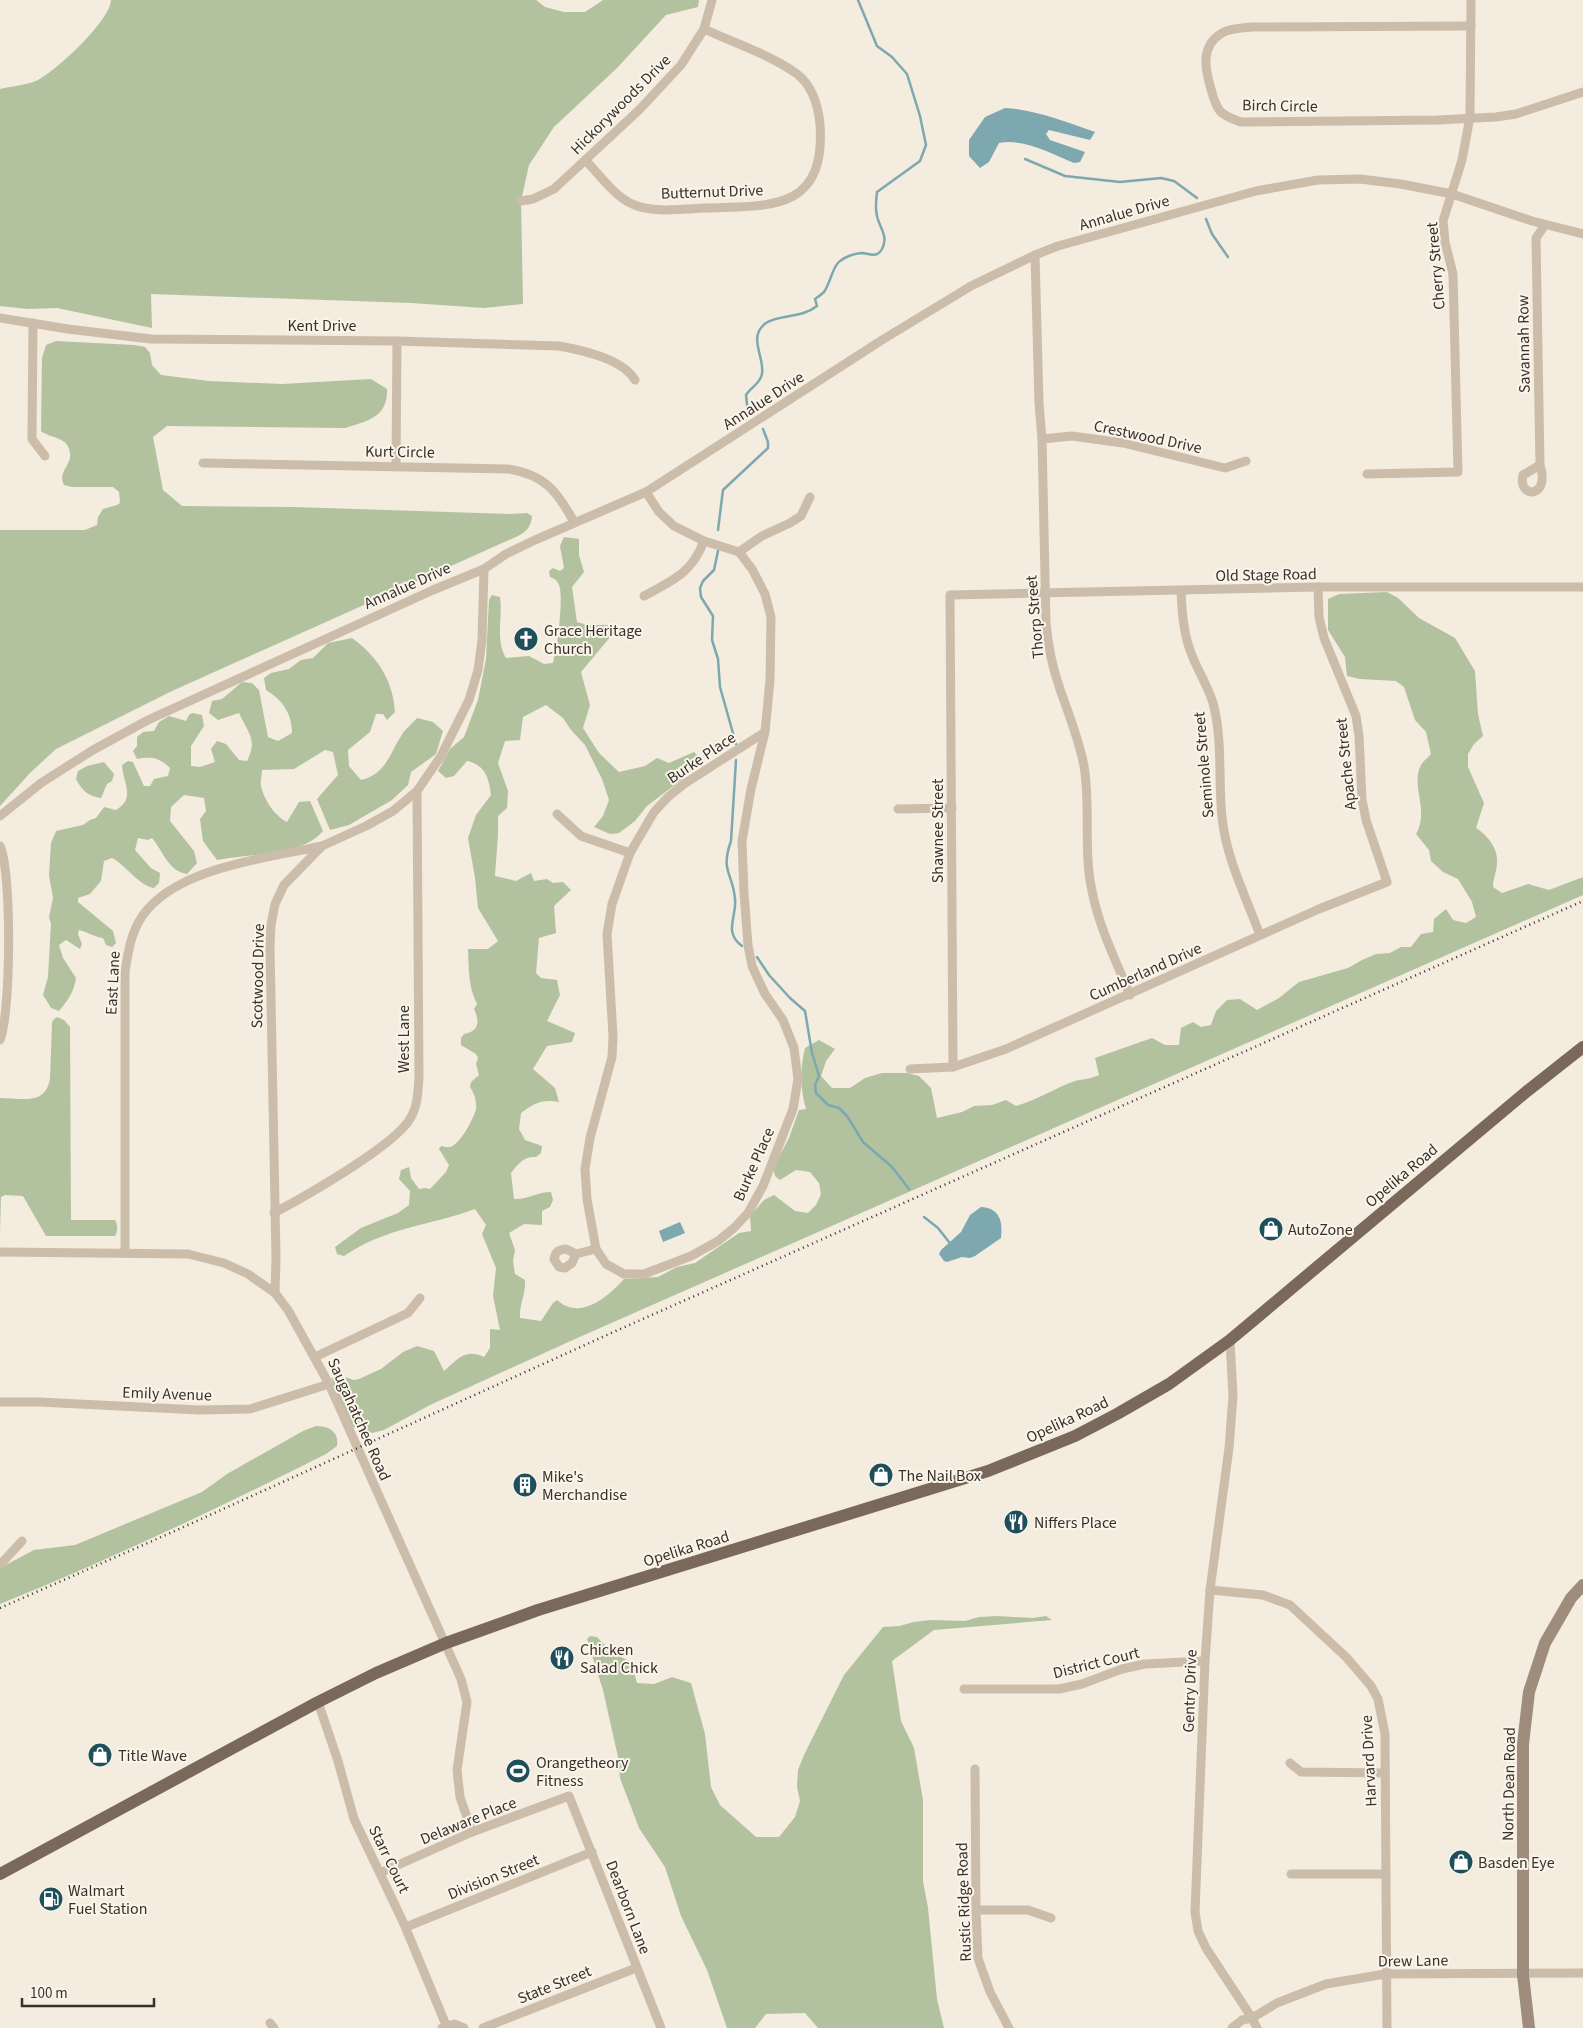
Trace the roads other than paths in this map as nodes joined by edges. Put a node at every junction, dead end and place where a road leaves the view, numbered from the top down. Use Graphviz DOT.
graph roads {
  1 [pos="712,0"];
  2 [pos="1471,0"];
  3 [pos="1471,26"];
  4 [pos="704,29"];
  5 [pos="1583,92"];
  6 [pos="1470,117"];
  7 [pos="586,161"];
  8 [pos="1452,194"];
  9 [pos="521,201"];
  10 [pos="1545,225"];
  11 [pos="1583,234"];
  12 [pos="1035,255"];
  13 [pos="0,318"];
  14 [pos="33,323"];
  15 [pos="397,341"];
  16 [pos="635,380"];
  17 [pos="1042,439"];
  18 [pos="45,456"];
  19 [pos="1246,461"];
  20 [pos="202,463"];
  21 [pos="1540,465"];
  22 [pos="396,466"];
  23 [pos="1367,474"];
  24 [pos="646,492"];
  25 [pos="810,497"];
  26 [pos="574,522"];
  27 [pos="704,540"];
  28 [pos="739,552"];
  29 [pos="484,568"];
  30 [pos="1318,587"];
  31 [pos="1583,587"];
  32 [pos="1181,591"];
  33 [pos="1045,592"];
  34 [pos="950,595"];
  35 [pos="644,596"];
  36 [pos="766,732"];
  37 [pos="417,791"];
  38 [pos="952,808"];
  39 [pos="898,809"];
  40 [pos="557,814"];
  41 [pos="0,816"];
  42 [pos="0,846"];
  43 [pos="322,846"];
  44 [pos="630,853"];
  45 [pos="1387,882"];
  46 [pos="1260,935"];
  47 [pos="1130,995"];
  48 [pos="0,1040"];
  49 [pos="1583,1047"];
  50 [pos="953,1067"];
  51 [pos="910,1069"];
  52 [pos="274,1213"];
  53 [pos="596,1249"];
  54 [pos="0,1252"];
  55 [pos="125,1253"];
  56 [pos="576,1254"];
  57 [pos="275,1293"];
  58 [pos="420,1298"];
  59 [pos="1230,1340"];
  60 [pos="315,1357"];
  61 [pos="329,1384"];
  62 [pos="0,1402"];
  63 [pos="22,1541"];
  64 [pos="0,1565"];
  65 [pos="1583,1585"];
  66 [pos="1210,1590"];
  67 [pos="446,1643"];
  68 [pos="1205,1661"];
  69 [pos="964,1689"];
  70 [pos="318,1702"];
  71 [pos="1290,1763"];
  72 [pos="975,1769"];
  73 [pos="1385,1773"];
  74 [pos="569,1796"];
  75 [pos="472,1832"];
  76 [pos="592,1852"];
  77 [pos="380,1873"];
  78 [pos="0,1874"];
  79 [pos="1291,1874"];
  80 [pos="1386,1874"];
  81 [pos="976,1910"];
  82 [pos="1051,1918"];
  83 [pos="406,1927"];
  84 [pos="636,1968"];
  85 [pos="1385,1974"];
  86 [pos="1583,1974"];
  87 [pos="1523,1975"];
  88 [pos="1252,2018"];
  89 [pos="444,2027"];
  90 [pos="464,2028"];
  91 [pos="483,2028"];
  92 [pos="661,2028"];
  93 [pos="1009,2028"];
  94 [pos="1232,2028"];
  95 [pos="1249,2028"];
  96 [pos="1257,2028"];
  97 [pos="1387,2028"];
  98 [pos="1529,2028"];
  1 -- 4 [label="street, Hickorywoods Drive"];
  2 -- 3 [label="street, Cherry Street"];
  3 -- 6 [label="street, Cherry Street"];
  3 -- 6 [label="street, Birch Circle"];
  4 -- 7 [label="street, Hickorywoods Drive"];
  4 -- 7 [label="street, Butternut Drive"];
  5 -- 6 [label="street, Birch Circle"];
  6 -- 8 [label="street, Cherry Street"];
  7 -- 9 [label="street, Hickorywoods Drive"];
  8 -- 10 [label="street, Annalue Drive"];
  8 -- 12 [label="street, Annalue Drive"];
  8 -- 23 [label="street, Cherry Street"];
  10 -- 11 [label="street, Annalue Drive"];
  10 -- 21 [label="street, Savannah Row"];
  12 -- 17 [label="street, Thorp Street"];
  12 -- 24 [label="street, Annalue Drive"];
  13 -- 14 [label="street, Kent Drive"];
  14 -- 15 [label="street, Kent Drive"];
  14 -- 18 [label="street"];
  15 -- 16 [label="street, Kent Drive"];
  15 -- 22 [label="street"];
  17 -- 19 [label="street, Crestwood Drive"];
  17 -- 33 [label="street, Thorp Street"];
  20 -- 22 [label="street, Kurt Circle"];
  22 -- 26 [label="street, Kurt Circle"];
  24 -- 26 [label="street, Annalue Drive"];
  24 -- 27 [label="street"];
  25 -- 28 [label="street"];
  26 -- 29 [label="street, Annalue Drive"];
  27 -- 28 [label="street"];
  27 -- 35 [label="street"];
  28 -- 36 [label="street, Burke Place"];
  29 -- 37 [label="street, Scotwood Drive"];
  29 -- 41 [label="street, Annalue Drive"];
  30 -- 31 [label="street, Old Stage Road"];
  30 -- 32 [label="street, Old Stage Road"];
  30 -- 45 [label="street, Apache Street"];
  32 -- 33 [label="street, Old Stage Road"];
  32 -- 46 [label="street, Seminole Street"];
  33 -- 34 [label="street, Old Stage Road"];
  33 -- 47 [label="street, Thorp Street"];
  34 -- 38 [label="street, Shawnee Street"];
  36 -- 44 [label="street, Burke Place"];
  36 -- 53 [label="street, Burke Place"];
  37 -- 43 [label="street, Scotwood Drive"];
  37 -- 52 [label="street, West Lane"];
  38 -- 39 [label="street"];
  38 -- 50 [label="street, Shawnee Street"];
  40 -- 44 [label="street"];
  42 -- 48 [label="street"];
  43 -- 52 [label="street, Scotwood Drive"];
  43 -- 55 [label="street, East Lane"];
  44 -- 53 [label="street, Burke Place"];
  45 -- 46 [label="street, Cumberland Drive"];
  46 -- 47 [label="street, Cumberland Drive"];
  47 -- 50 [label="street, Cumberland Drive"];
  49 -- 59 [label="main road, Opelika Road"];
  50 -- 51 [label="street, Cumberland Drive"];
  52 -- 57 [label="street, Scotwood Drive"];
  53 -- 56 [label="street"];
  54 -- 55 [label="street, Saugahatchee Road"];
  55 -- 57 [label="street, Saugahatchee Road"];
  57 -- 60 [label="street, Saugahatchee Road"];
  58 -- 60 [label="street"];
  59 -- 66 [label="street, Gentry Drive"];
  59 -- 67 [label="main road, Opelika Road"];
  60 -- 61 [label="street, Saugahatchee Road"];
  61 -- 62 [label="street, Emily Avenue"];
  61 -- 67 [label="street, Saugahatchee Road"];
  63 -- 64 [label="street"];
  65 -- 87 [label="street, North Dean Road"];
  66 -- 68 [label="street, Gentry Drive"];
  66 -- 73 [label="street, Harvard Drive"];
  67 -- 70 [label="main road, Opelika Road"];
  67 -- 75 [label="street, Saugahatchee Road"];
  68 -- 69 [label="street, District Court"];
  68 -- 88 [label="street, Gentry Drive"];
  70 -- 77 [label="street, Starr Court"];
  70 -- 78 [label="main road, Opelika Road"];
  71 -- 73 [label="street"];
  72 -- 81 [label="street, Rustic Ridge Road"];
  73 -- 80 [label="street, Harvard Drive"];
  74 -- 75 [label="street, Delaware Place"];
  74 -- 76 [label="street, Dearborn Lane"];
  75 -- 77 [label="street, Delaware Place"];
  76 -- 83 [label="street, Division Street"];
  76 -- 84 [label="street, Dearborn Lane"];
  77 -- 83 [label="street, Starr Court"];
  79 -- 80 [label="street"];
  80 -- 85 [label="street, Harvard Drive"];
  81 -- 82 [label="street"];
  81 -- 93 [label="street, Rustic Ridge Road"];
  83 -- 89 [label="street, Starr Court"];
  84 -- 91 [label="street, State Street"];
  84 -- 92 [label="street, Dearborn Lane"];
  85 -- 87 [label="street, Drew Lane"];
  85 -- 88 [label="street, Drew Lane"];
  85 -- 97 [label="street, Harvard Drive"];
  86 -- 87 [label="street, Drew Lane"];
  87 -- 98 [label="street, North Dean Road"];
  88 -- 94 [label="street, Drew Lane"];
  88 -- 95 [label="street"];
  88 -- 96 [label="street, Gentry Drive"];
  89 -- 90 [label="street, Starr Court"];
}
